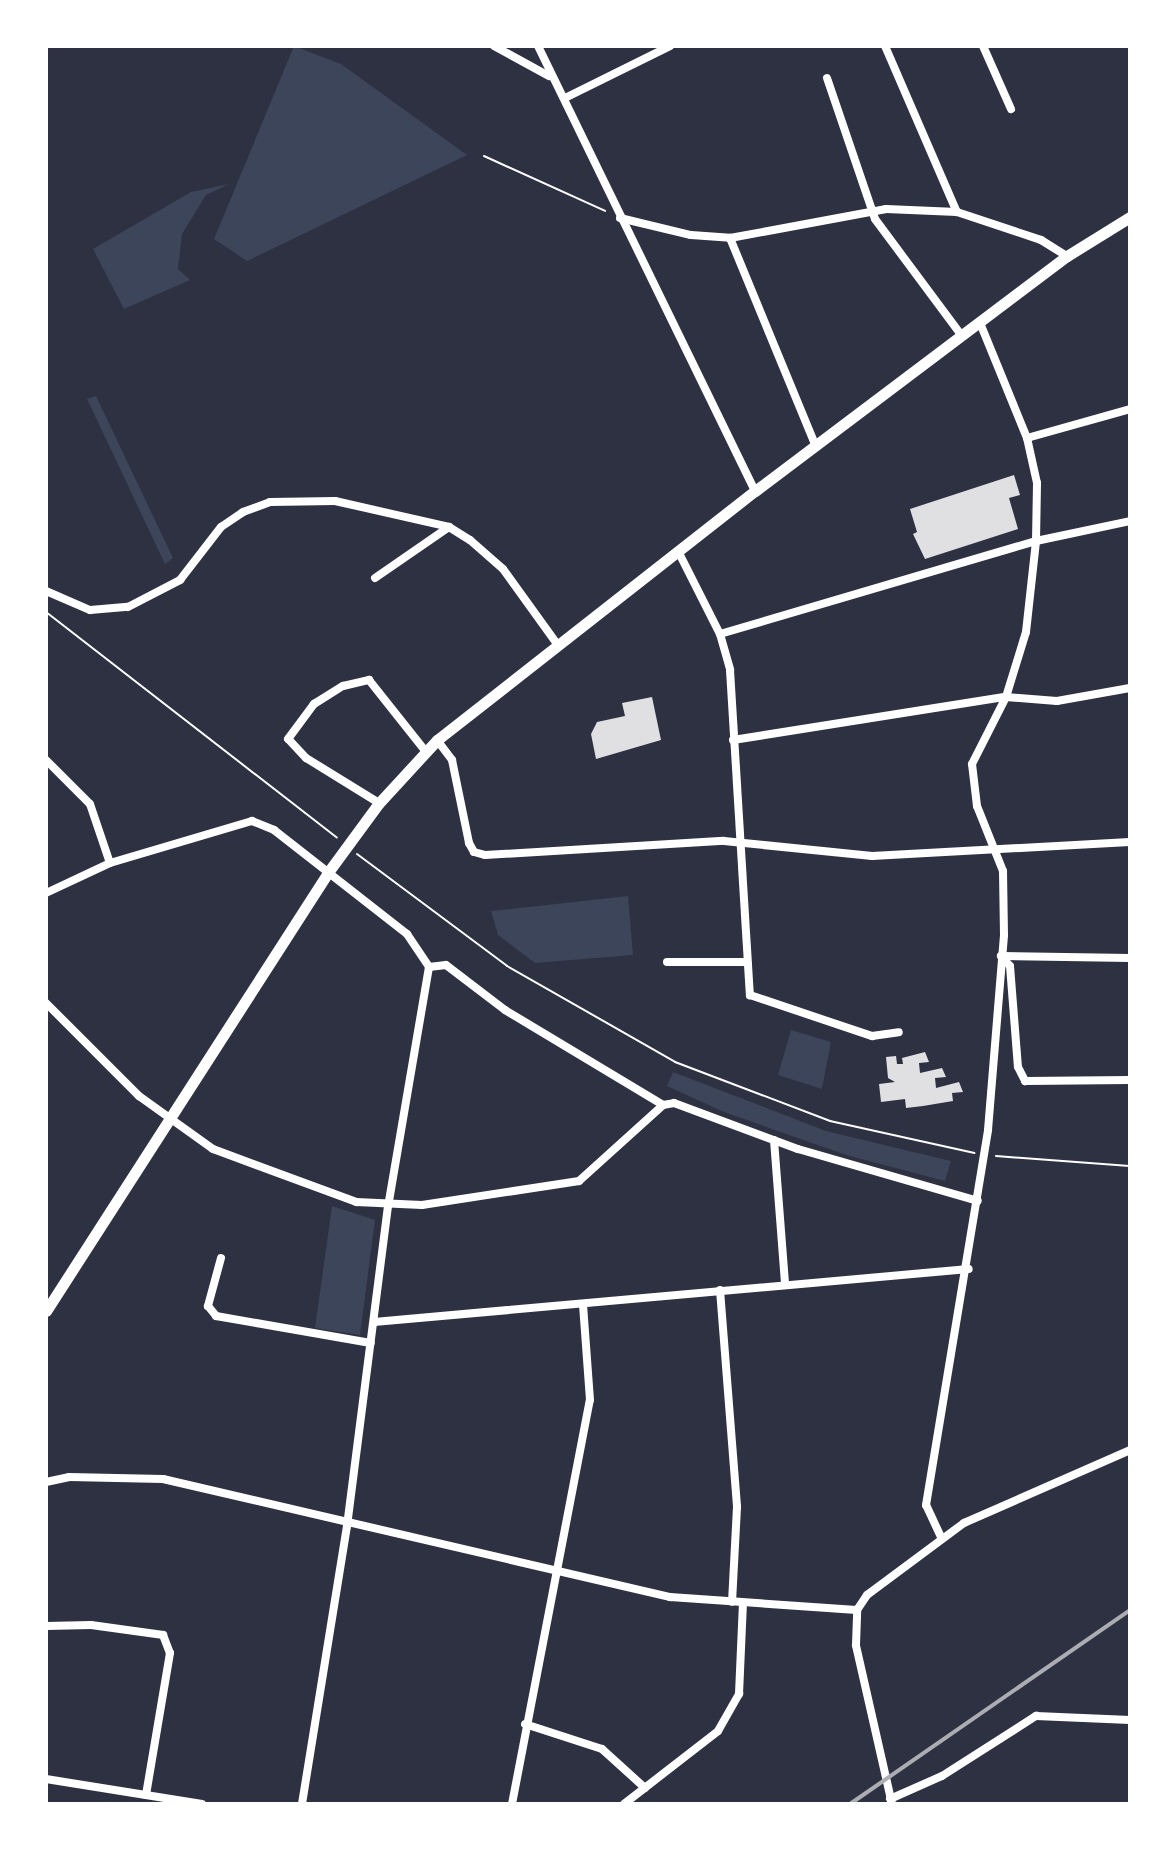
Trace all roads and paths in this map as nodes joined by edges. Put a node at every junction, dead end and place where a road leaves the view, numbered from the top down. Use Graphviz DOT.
graph roads {
  1 [pos="494,46"];
  2 [pos="538,46"];
  3 [pos="670,46"];
  4 [pos="885,46"];
  5 [pos="983,46"];
  6 [pos="550,76"];
  7 [pos="827,78"];
  8 [pos="565,98"];
  9 [pos="1011,109"];
  10 [pos="484,156"];
  11 [pos="874,211"];
  12 [pos="957,212"];
  13 [pos="1130,217"];
  14 [pos="620,218"];
  15 [pos="730,238"];
  16 [pos="1067,256"];
  17 [pos="980,323"];
  18 [pos="962,336"];
  19 [pos="1130,409"];
  20 [pos="1027,438"];
  21 [pos="816,447"];
  22 [pos="755,491"];
  23 [pos="1130,521"];
  24 [pos="449,527"];
  25 [pos="1036,541"];
  26 [pos="678,551"];
  27 [pos="375,578"];
  28 [pos="46,591"];
  29 [pos="46,612"];
  30 [pos="720,634"];
  31 [pos="557,644"];
  32 [pos="1130,688"];
  33 [pos="1006,697"];
  34 [pos="437,740"];
  35 [pos="733,740"];
  36 [pos="426,752"];
  37 [pos="46,760"];
  38 [pos="379,803"];
  39 [pos="738,842"];
  40 [pos="1130,842"];
  41 [pos="347,846"];
  42 [pos="994,849"];
  43 [pos="110,863"];
  44 [pos="329,871"];
  45 [pos="46,893"];
  46 [pos="1001,956"];
  47 [pos="1130,958"];
  48 [pos="667,962"];
  49 [pos="746,962"];
  50 [pos="429,967"];
  51 [pos="46,1003"];
  52 [pos="899,1032"];
  53 [pos="1130,1080"];
  54 [pos="663,1105"];
  55 [pos="171,1122"];
  56 [pos="774,1140"];
  57 [pos="1130,1166"];
  58 [pos="978,1201"];
  59 [pos="388,1206"];
  60 [pos="221,1258"];
  61 [pos="969,1269"];
  62 [pos="785,1283"];
  63 [pos="720,1290"];
  64 [pos="583,1305"];
  65 [pos="46,1311"];
  66 [pos="374,1322"];
  67 [pos="371,1343"];
  68 [pos="1130,1450"];
  69 [pos="46,1482"];
  70 [pos="347,1526"];
  71 [pos="941,1537"];
  72 [pos="560,1573"];
  73 [pos="732,1602"];
  74 [pos="743,1603"];
  75 [pos="857,1610"];
  76 [pos="46,1626"];
  77 [pos="1130,1720"];
  78 [pos="525,1724"];
  79 [pos="46,1779"];
  80 [pos="645,1788"];
  81 [pos="146,1795"];
  82 [pos="891,1802"];
  83 [pos="202,1804"];
  84 [pos="302,1804"];
  85 [pos="512,1804"];
  86 [pos="624,1804"];
  1 -- 6 [label="street"];
  2 -- 6 [label="street"];
  3 -- 8 [label="street"];
  4 -- 12 [label="street"];
  5 -- 9 [label="street"];
  6 -- 8 [label="street"];
  7 -- 11 [label="street"];
  8 -- 14 [label="street"];
  10 -- 14 [label="path"];
  11 -- 12 [label="street"];
  11 -- 15 [label="street"];
  11 -- 18 [label="street"];
  12 -- 16 [label="street"];
  13 -- 16 [label="main road"];
  14 -- 15 [label="street"];
  14 -- 22 [label="street"];
  15 -- 21 [label="street"];
  16 -- 17 [label="main road"];
  17 -- 18 [label="main road"];
  17 -- 20 [label="street"];
  18 -- 21 [label="main road"];
  19 -- 20 [label="street"];
  20 -- 25 [label="street"];
  21 -- 22 [label="main road"];
  22 -- 26 [label="main road"];
  23 -- 25 [label="street"];
  24 -- 27 [label="street"];
  24 -- 28 [label="street"];
  24 -- 31 [label="street"];
  25 -- 30 [label="street"];
  25 -- 33 [label="street"];
  26 -- 30 [label="street"];
  26 -- 31 [label="main road"];
  29 -- 41 [label="path"];
  30 -- 35 [label="street"];
  31 -- 34 [label="main road"];
  32 -- 33 [label="street"];
  33 -- 35 [label="street"];
  33 -- 42 [label="street"];
  34 -- 36 [label="main road"];
  34 -- 39 [label="street"];
  35 -- 39 [label="street"];
  36 -- 38 [label="main road"];
  36 -- 38 [label="street"];
  37 -- 43 [label="street"];
  38 -- 41 [label="main road"];
  39 -- 42 [label="street"];
  39 -- 49 [label="street"];
  40 -- 42 [label="street"];
  41 -- 44 [label="main road"];
  41 -- 57 [label="path"];
  42 -- 46 [label="street"];
  43 -- 44 [label="street"];
  43 -- 45 [label="street"];
  44 -- 50 [label="street"];
  44 -- 55 [label="main road"];
  46 -- 47 [label="street"];
  46 -- 53 [label="street"];
  46 -- 58 [label="street"];
  48 -- 49 [label="street"];
  49 -- 52 [label="street"];
  50 -- 54 [label="street"];
  50 -- 59 [label="street"];
  51 -- 55 [label="street"];
  54 -- 56 [label="street"];
  54 -- 59 [label="street"];
  55 -- 59 [label="street"];
  55 -- 65 [label="main road"];
  56 -- 58 [label="street"];
  56 -- 62 [label="street"];
  58 -- 61 [label="street"];
  59 -- 66 [label="street"];
  60 -- 67 [label="street"];
  61 -- 62 [label="street"];
  61 -- 71 [label="street"];
  62 -- 63 [label="street"];
  63 -- 64 [label="street"];
  63 -- 73 [label="street"];
  64 -- 66 [label="street"];
  64 -- 72 [label="street"];
  66 -- 67 [label="street"];
  67 -- 70 [label="street"];
  68 -- 71 [label="street"];
  69 -- 70 [label="street"];
  70 -- 72 [label="street"];
  70 -- 84 [label="street"];
  71 -- 75 [label="street"];
  72 -- 73 [label="street"];
  72 -- 78 [label="street"];
  73 -- 74 [label="street"];
  74 -- 75 [label="street"];
  74 -- 80 [label="street"];
  75 -- 82 [label="street"];
  76 -- 81 [label="street"];
  77 -- 82 [label="street"];
  78 -- 80 [label="street"];
  78 -- 85 [label="street"];
  79 -- 81 [label="street"];
  80 -- 86 [label="street"];
  81 -- 83 [label="street"];
}
